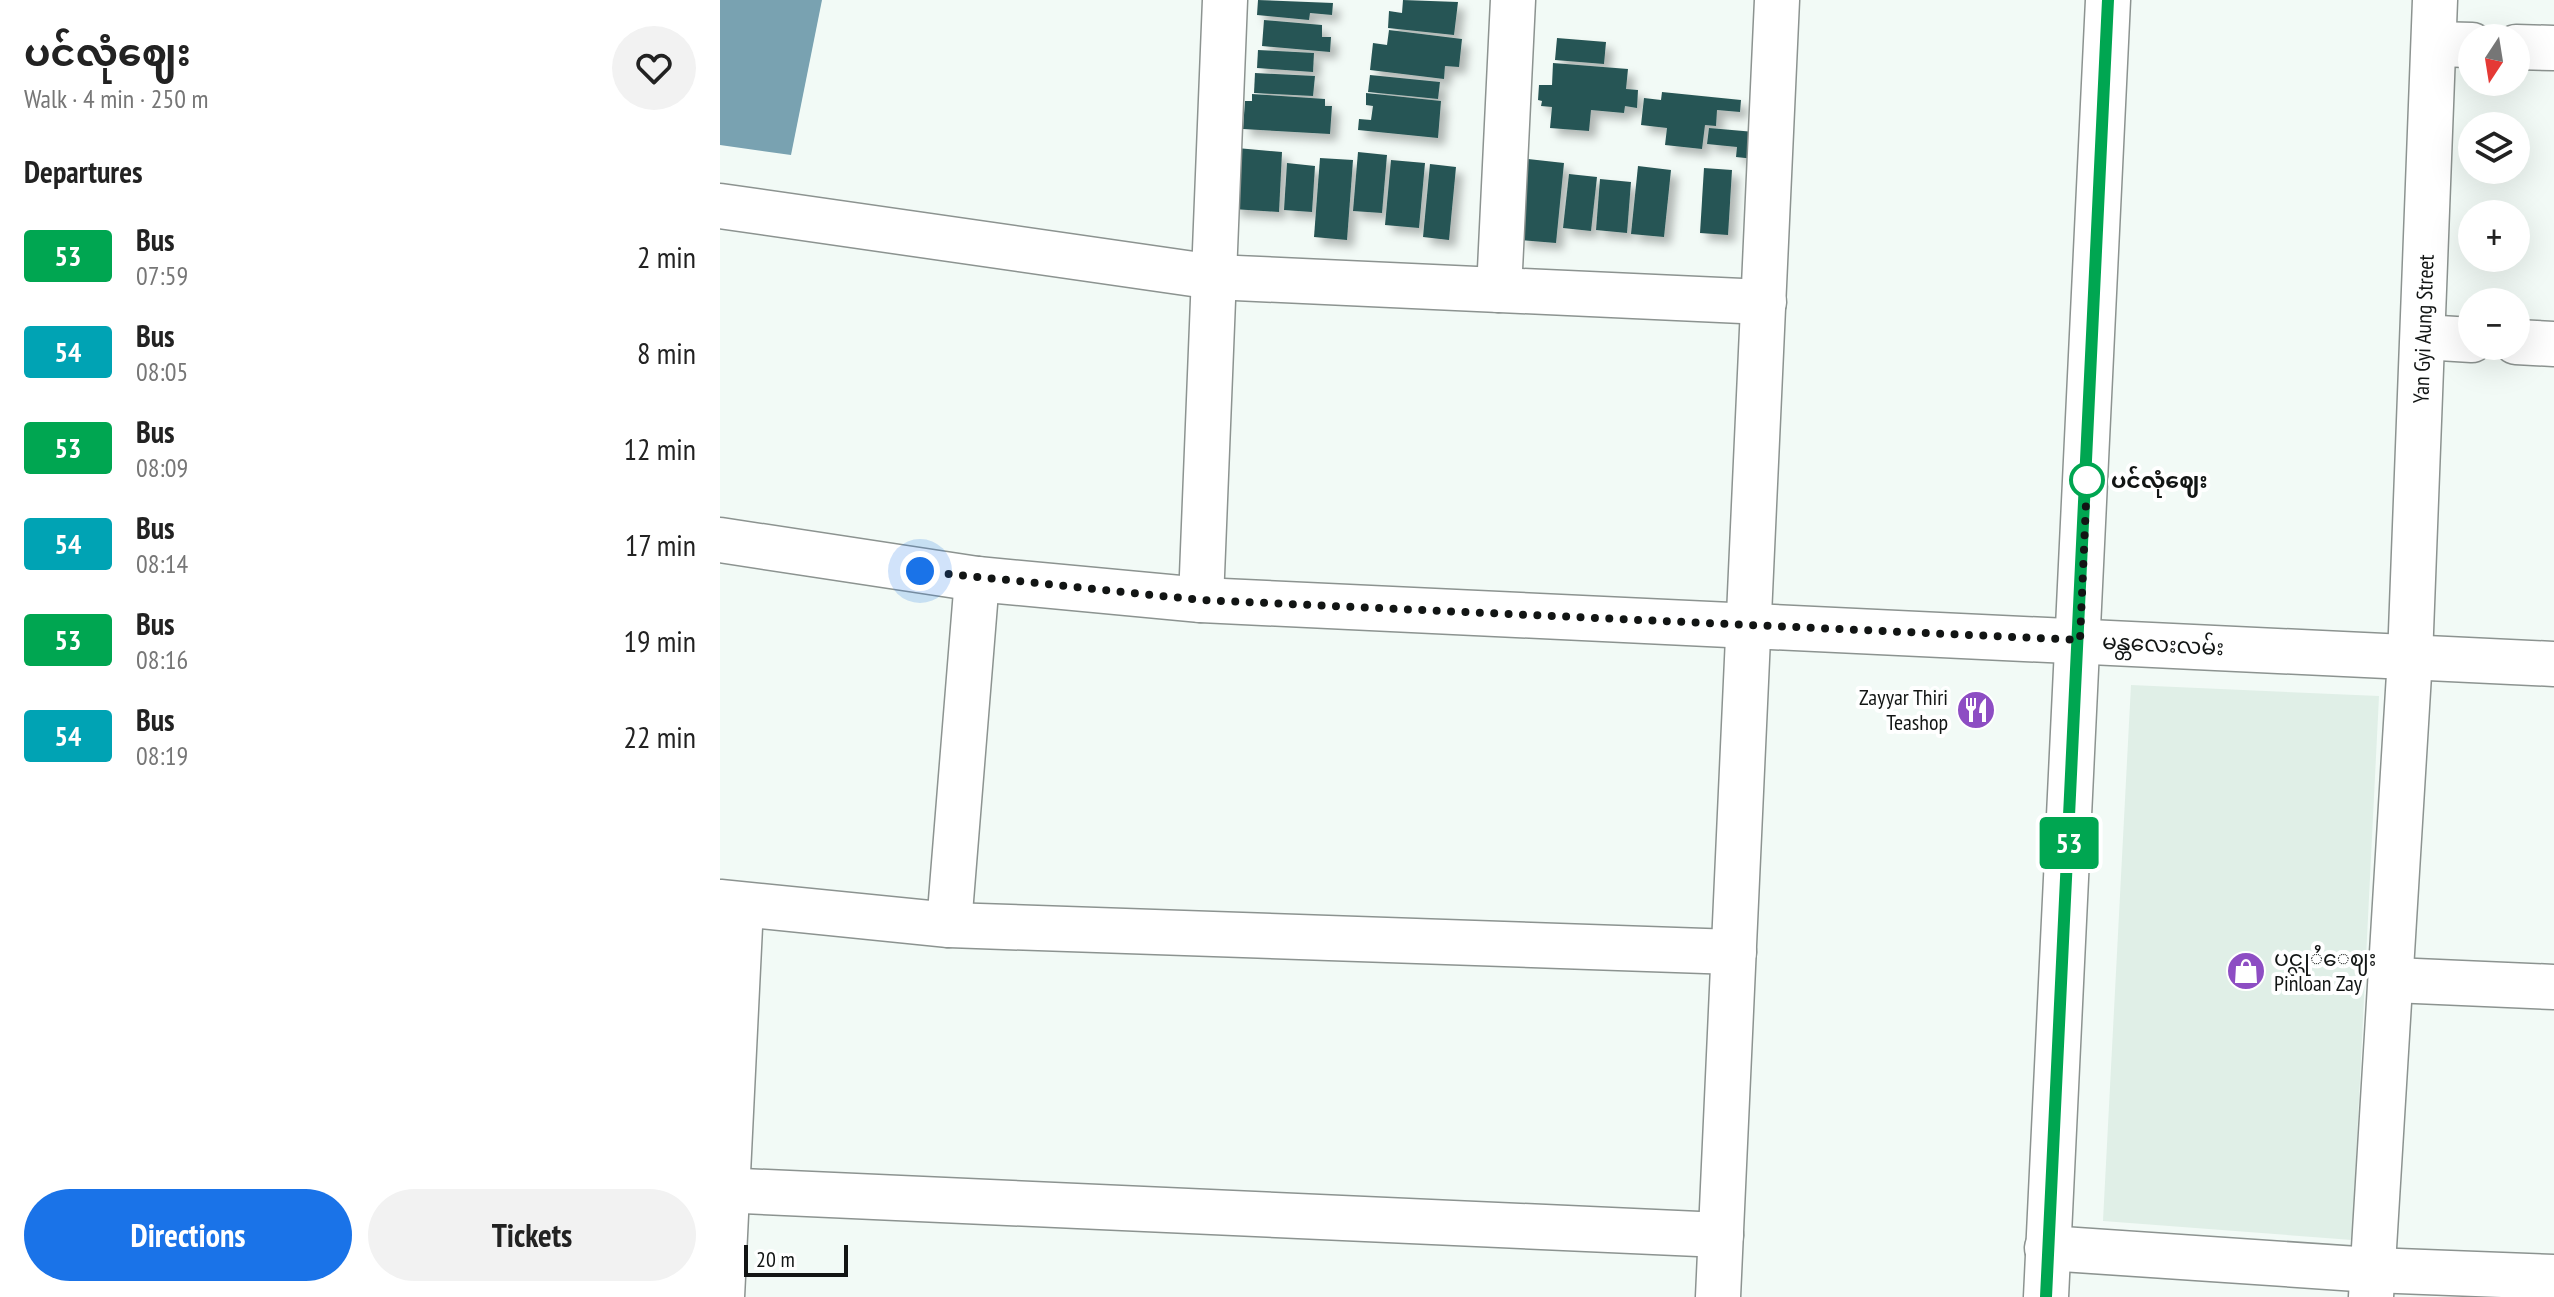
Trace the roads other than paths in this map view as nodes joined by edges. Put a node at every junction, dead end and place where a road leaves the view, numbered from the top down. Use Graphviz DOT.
graph roads {
  1 [pos="1225,0"];
  2 [pos="1513,0"];
  3 [pos="1777,0"];
  4 [pos="2108,0"];
  5 [pos="2435,0"];
  6 [pos="2453,45"];
  7 [pos="2530,47"];
  8 [pos="2554,48"];
  9 [pos="720,206"];
  10 [pos="1214,277"];
  11 [pos="1499,290"];
  12 [pos="1764,302"];
  13 [pos="2423,337"];
  14 [pos="2458,339"];
  15 [pos="2530,343"];
  16 [pos="2554,344"];
  17 [pos="720,540"];
  18 [pos="977,579"];
  19 [pos="1201,600"];
  20 [pos="1749,626"];
  21 [pos="2080,640"];
  22 [pos="2410,658"];
  23 [pos="2554,664"];
  24 [pos="731,904"];
  25 [pos="949,925"];
  26 [pos="1734,952"];
  27 [pos="2393,980"];
  28 [pos="2554,987"];
  29 [pos="724,1190"];
  30 [pos="1721,1235"];
  31 [pos="2047,1248"];
  32 [pos="2554,1277"];
  33 [pos="2372,1284"];
  34 [pos="722,1297"];
  35 [pos="1718,1297"];
  36 [pos="2046,1297"];
  1 -- 10 [label="street"];
  2 -- 11 [label="street"];
  3 -- 12 [label="street"];
  4 -- 21 [label="street"];
  5 -- 6 [label="street, Yan Gyi Aung Street"];
  6 -- 13 [label="street, Yan Gyi Aung Street"];
  7 -- 8 [label="street"];
  9 -- 10 [label="street"];
  10 -- 11 [label="street"];
  10 -- 19 [label="street"];
  11 -- 12 [label="street"];
  12 -- 20 [label="street"];
  13 -- 14 [label="street"];
  13 -- 22 [label="street, Yan Gyi Aung Street"];
  15 -- 16 [label="street"];
  17 -- 18 [label="street, မန္တလေးလမ်း"];
  18 -- 19 [label="street, မန္တလေးလမ်း"];
  18 -- 25 [label="street"];
  19 -- 20 [label="street, မန္တလေးလမ်း"];
  20 -- 21 [label="street, မန္တလေးလမ်း"];
  20 -- 26 [label="street"];
  21 -- 22 [label="street, မန္တလေးလမ်း"];
  21 -- 31 [label="street"];
  22 -- 23 [label="street, မန္တလေးလမ်း"];
  22 -- 27 [label="street, Yan Gyi Aung Street"];
  24 -- 25 [label="street"];
  24 -- 29 [label="street"];
  25 -- 26 [label="street"];
  26 -- 30 [label="street"];
  27 -- 28 [label="street"];
  27 -- 33 [label="street, Yan Gyi Aung Street"];
  29 -- 30 [label="street"];
  29 -- 34 [label="street"];
  30 -- 35 [label="street"];
  31 -- 33 [label="street"];
  31 -- 36 [label="street"];
  32 -- 33 [label="street"];
}
